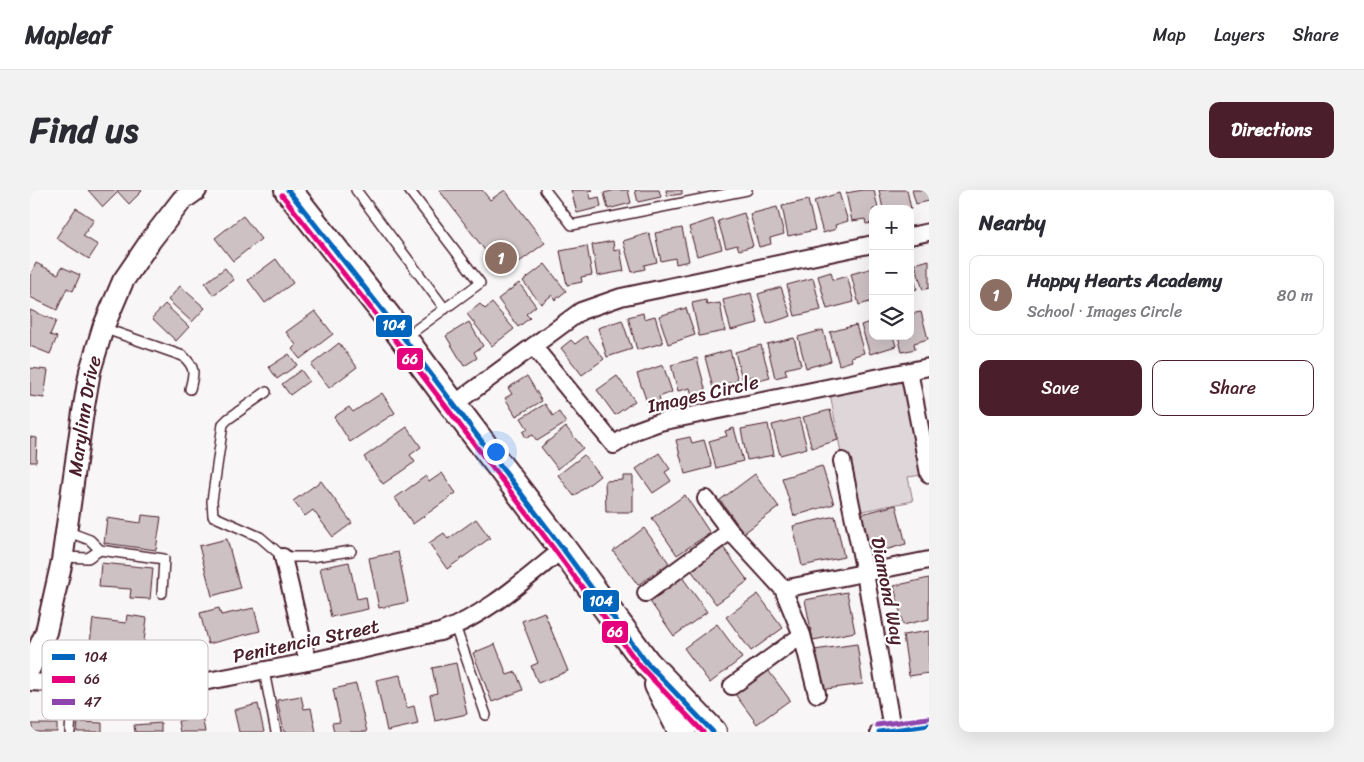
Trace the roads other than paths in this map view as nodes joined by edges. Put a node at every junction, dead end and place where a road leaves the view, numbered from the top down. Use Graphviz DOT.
graph roads {
  1 [pos="196,190"];
  2 [pos="288,190"];
  3 [pos="356,190"];
  4 [pos="409,190"];
  5 [pos="545,190"];
  6 [pos="746,190"];
  7 [pos="929,232"];
  8 [pos="914,235"];
  9 [pos="869,245"];
  10 [pos="445,309"];
  11 [pos="103,328"];
  12 [pos="404,339"];
  13 [pos="533,346"];
  14 [pos="929,367"];
  15 [pos="909,371"];
  16 [pos="190,390"];
  17 [pos="266,392"];
  18 [pos="453,405"];
  19 [pos="842,461"];
  20 [pos="929,474"];
  21 [pos="706,499"];
  22 [pos="66,531"];
  23 [pos="730,531"];
  24 [pos="563,549"];
  25 [pos="100,550"];
  26 [pos="350,550"];
  27 [pos="62,557"];
  28 [pos="283,557"];
  29 [pos="929,560"];
  30 [pos="865,573"];
  31 [pos="783,589"];
  32 [pos="162,593"];
  33 [pos="646,593"];
  34 [pos="455,626"];
  35 [pos="802,636"];
  36 [pos="42,640"];
  37 [pos="42,641"];
  38 [pos="308,662"];
  39 [pos="646,662"];
  40 [pos="30,668"];
  41 [pos="264,671"];
  42 [pos="208,681"];
  43 [pos="732,686"];
  44 [pos="818,694"];
  45 [pos="486,716"];
  46 [pos="929,725"];
  47 [pos="884,731"];
  48 [pos="276,732"];
  49 [pos="682,732"];
  50 [pos="713,732"];
  1 -- 11 [label="street, Marylinn Drive"];
  2 -- 12 [label="main road"];
  3 -- 10 [label="lane"];
  4 -- 10 [label="lane"];
  5 -- 6 [label="lane"];
  7 -- 8 [label="street"];
  9 -- 13 [label="street"];
  10 -- 12 [label="lane"];
  11 -- 16 [label="lane"];
  11 -- 22 [label="street, Marylinn Drive"];
  12 -- 18 [label="main road"];
  13 -- 15 [label="street, Images Circle"];
  13 -- 18 [label="street"];
  14 -- 15 [label="street, Images Circle"];
  15 -- 20 [label="street"];
  17 -- 28 [label="lane"];
  18 -- 24 [label="main road"];
  19 -- 30 [label="street, Diamond Way"];
  21 -- 23 [label="street"];
  22 -- 25 [label="lane"];
  22 -- 27 [label="street, Marylinn Drive"];
  23 -- 31 [label="street"];
  23 -- 33 [label="street"];
  24 -- 34 [label="street, Penitencia Street"];
  24 -- 39 [label="main road"];
  25 -- 27 [label="lane"];
  25 -- 32 [label="lane"];
  26 -- 28 [label="lane"];
  27 -- 36 [label="street, Marylinn Drive"];
  28 -- 38 [label="street"];
  29 -- 30 [label="street"];
  30 -- 31 [label="street"];
  30 -- 47 [label="street, Diamond Way"];
  31 -- 35 [label="street"];
  34 -- 38 [label="street, Penitencia Street"];
  34 -- 45 [label="lane"];
  35 -- 43 [label="street"];
  35 -- 44 [label="street"];
  37 -- 40 [label="street, Marylinn Drive"];
  38 -- 41 [label="street, Penitencia Street"];
  39 -- 49 [label="main road"];
  39 -- 50 [label="main road"];
  41 -- 42 [label="street, Penitencia Street"];
  41 -- 48 [label="lane"];
  46 -- 47 [label="street"];
}
